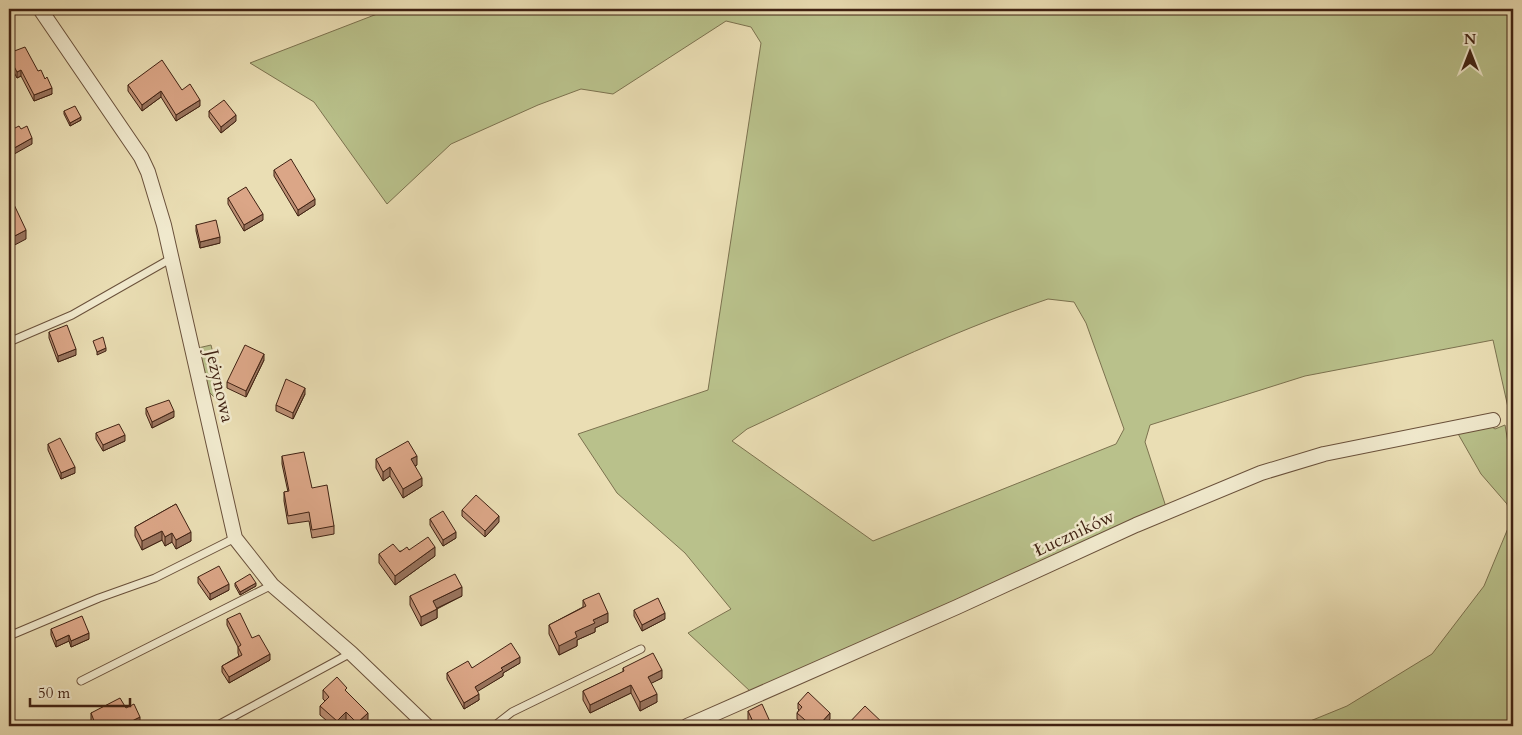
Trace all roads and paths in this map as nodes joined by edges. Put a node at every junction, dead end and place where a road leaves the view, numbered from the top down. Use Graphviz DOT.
graph roads {
  1 [pos="40,9"];
  2 [pos="172,258"];
  3 [pos="9,342"];
  4 [pos="1493,420"];
  5 [pos="235,538"];
  6 [pos="272,585"];
  7 [pos="9,636"];
  8 [pos="641,649"];
  9 [pos="351,653"];
  10 [pos="81,681"];
  11 [pos="216,726"];
  12 [pos="427,726"];
  13 [pos="494,726"];
  14 [pos="687,726"];
  1 -- 2 [label="street, Jeżynowa"];
  2 -- 3 [label="lane"];
  2 -- 5 [label="street, Jeżynowa"];
  4 -- 14 [label="street, Łuczników"];
  5 -- 6 [label="street, Jeżynowa"];
  5 -- 7 [label="lane"];
  6 -- 9 [label="street, Jeżynowa"];
  6 -- 10 [label="lane"];
  8 -- 13 [label="lane"];
  9 -- 11 [label="lane"];
  9 -- 12 [label="street, Jeżynowa"];
}
